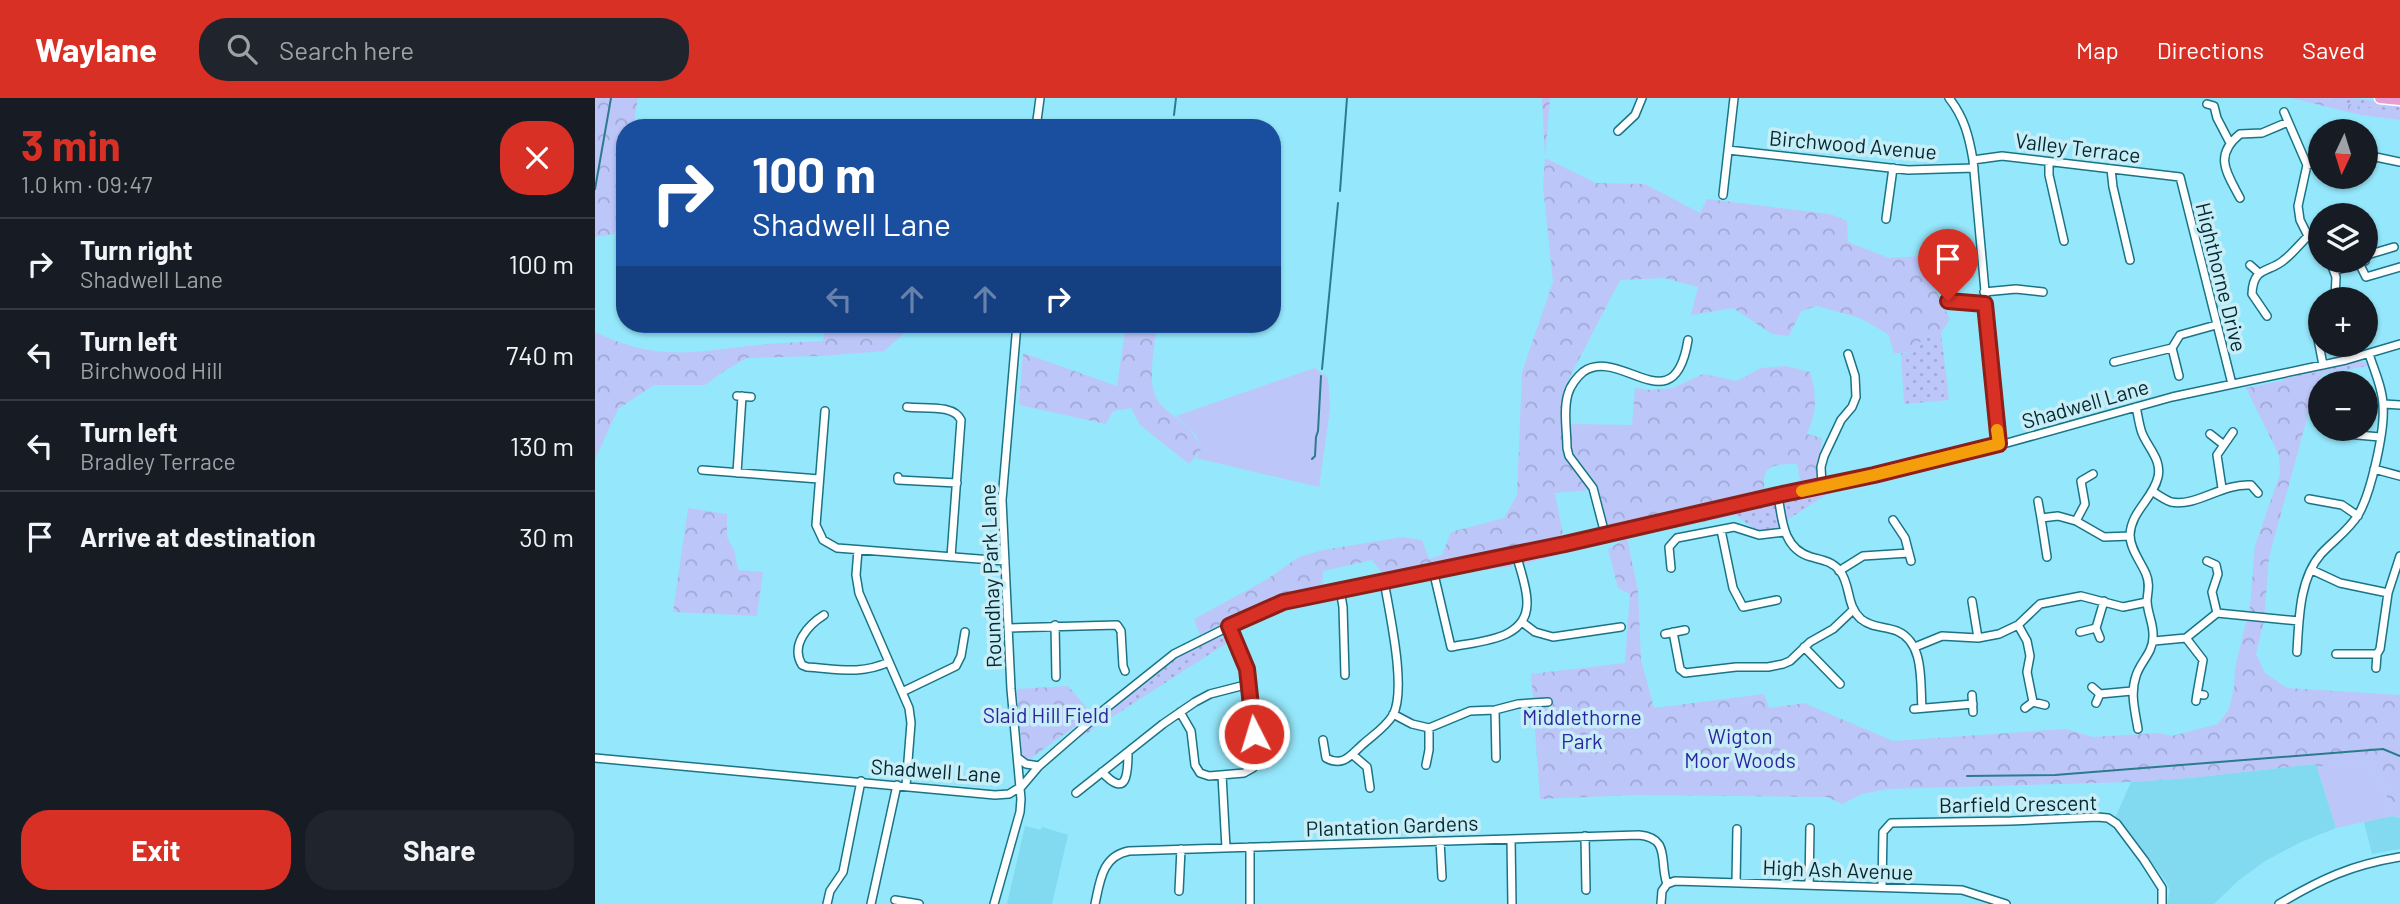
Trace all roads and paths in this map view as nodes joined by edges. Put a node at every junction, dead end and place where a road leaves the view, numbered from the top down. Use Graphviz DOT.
graph roads {
  1 [pos="1039,98"];
  2 [pos="1642,98"];
  3 [pos="1734,98"];
  4 [pos="1949,98"];
  5 [pos="2380,98"];
  6 [pos="2400,100"];
  7 [pos="2207,104"];
  8 [pos="2284,112"];
  9 [pos="1038,119"];
  10 [pos="2288,122"];
  11 [pos="1618,131"];
  12 [pos="2231,143"];
  13 [pos="1728,150"];
  14 [pos="2378,157"];
  15 [pos="2049,162"];
  16 [pos="2400,162"];
  17 [pos="1974,164"];
  18 [pos="2307,165"];
  19 [pos="1893,169"];
  20 [pos="2111,169"];
  21 [pos="2180,177"];
  22 [pos="1723,195"];
  23 [pos="2241,198"];
  24 [pos="1886,219"];
  25 [pos="2308,236"];
  26 [pos="2064,241"];
  27 [pos="2394,247"];
  28 [pos="2378,252"];
  29 [pos="2130,260"];
  30 [pos="2250,265"];
  31 [pos="2400,267"];
  32 [pos="2259,273"];
  33 [pos="2365,273"];
  34 [pos="2040,289"];
  35 [pos="1984,292"];
  36 [pos="1948,301"];
  37 [pos="1985,304"];
  38 [pos="2267,316"];
  39 [pos="2215,325"];
  40 [pos="1016,333"];
  41 [pos="1688,340"];
  42 [pos="2400,344"];
  43 [pos="2172,348"];
  44 [pos="2378,351"];
  45 [pos="1848,354"];
  46 [pos="2321,357"];
  47 [pos="2356,357"];
  48 [pos="2370,357"];
  49 [pos="2114,362"];
  50 [pos="2323,365"];
  51 [pos="2179,376"];
  52 [pos="2232,384"];
  53 [pos="743,396"];
  54 [pos="2384,404"];
  55 [pos="2400,405"];
  56 [pos="2136,407"];
  57 [pos="907,408"];
  58 [pos="825,411"];
  59 [pos="2233,432"];
  60 [pos="2210,434"];
  61 [pos="2380,437"];
  62 [pos="1999,444"];
  63 [pos="2224,444"];
  64 [pos="2374,468"];
  65 [pos="702,470"];
  66 [pos="737,473"];
  67 [pos="2093,474"];
  68 [pos="2400,476"];
  69 [pos="898,477"];
  70 [pos="2072,478"];
  71 [pos="819,479"];
  72 [pos="2081,481"];
  73 [pos="957,483"];
  74 [pos="1822,486"];
  75 [pos="2222,488"];
  76 [pos="2152,491"];
  77 [pos="2257,493"];
  78 [pos="1778,495"];
  79 [pos="2309,499"];
  80 [pos="2038,501"];
  81 [pos="2358,516"];
  82 [pos="2041,518"];
  83 [pos="1893,520"];
  84 [pos="2076,521"];
  85 [pos="1721,530"];
  86 [pos="1615,532"];
  87 [pos="1785,532"];
  88 [pos="1605,534"];
  89 [pos="2130,536"];
  90 [pos="1617,542"];
  91 [pos="858,550"];
  92 [pos="1516,554"];
  93 [pos="2400,556"];
  94 [pos="951,557"];
  95 [pos="2047,557"];
  96 [pos="1005,561"];
  97 [pos="2207,561"];
  98 [pos="1671,568"];
  99 [pos="1433,570"];
  100 [pos="1839,570"];
  101 [pos="2312,570"];
  102 [pos="1384,581"];
  103 [pos="1340,590"];
  104 [pos="2388,593"];
  105 [pos="1777,600"];
  106 [pos="1972,601"];
  107 [pos="2104,601"];
  108 [pos="2147,602"];
  109 [pos="1853,610"];
  110 [pos="2217,612"];
  111 [pos="824,615"];
  112 [pos="2299,621"];
  113 [pos="1522,622"];
  114 [pos="1055,625"];
  115 [pos="2018,625"];
  116 [pos="1229,626"];
  117 [pos="1621,627"];
  118 [pos="1008,628"];
  119 [pos="2096,628"];
  120 [pos="1685,630"];
  121 [pos="965,632"];
  122 [pos="2080,632"];
  123 [pos="1978,638"];
  124 [pos="2100,638"];
  125 [pos="2186,638"];
  126 [pos="2154,641"];
  127 [pos="1804,647"];
  128 [pos="1915,647"];
  129 [pos="2297,652"];
  130 [pos="2336,653"];
  131 [pos="2377,654"];
  132 [pos="889,662"];
  133 [pos="2376,668"];
  134 [pos="1125,671"];
  135 [pos="1345,675"];
  136 [pos="1056,677"];
  137 [pos="1249,684"];
  138 [pos="1840,684"];
  139 [pos="2092,687"];
  140 [pos="2132,691"];
  141 [pos="902,692"];
  142 [pos="2100,694"];
  143 [pos="1972,695"];
  144 [pos="2199,696"];
  145 [pos="1548,702"];
  146 [pos="2033,702"];
  147 [pos="2096,703"];
  148 [pos="2045,705"];
  149 [pos="2025,708"];
  150 [pos="1495,710"];
  151 [pos="1180,712"];
  152 [pos="1393,714"];
  153 [pos="1429,728"];
  154 [pos="2138,729"];
  155 [pos="1323,740"];
  156 [pos="1128,752"];
  157 [pos="1353,755"];
  158 [pos="595,758"];
  159 [pos="1018,758"];
  160 [pos="1326,758"];
  161 [pos="1496,758"];
  162 [pos="1426,765"];
  163 [pos="1039,766"];
  164 [pos="1321,766"];
  165 [pos="1102,772"];
  166 [pos="1222,775"];
  167 [pos="861,782"];
  168 [pos="897,785"];
  169 [pos="906,786"];
  170 [pos="1022,786"];
  171 [pos="1370,788"];
  172 [pos="1076,793"];
  173 [pos="1810,828"];
  174 [pos="1737,829"];
  175 [pos="1585,836"];
  176 [pos="1511,839"];
  177 [pos="1440,841"];
  178 [pos="1249,847"];
  179 [pos="1226,848"];
  180 [pos="1181,849"];
  181 [pos="2400,857"];
  182 [pos="1442,877"];
  183 [pos="1736,883"];
  184 [pos="1667,884"];
  185 [pos="1809,886"];
  186 [pos="1882,887"];
  187 [pos="1586,890"];
  188 [pos="1179,891"];
  189 [pos="895,900"];
  190 [pos="827,904"];
  191 [pos="871,904"];
  192 [pos="919,904"];
  193 [pos="994,904"];
  194 [pos="1095,904"];
  195 [pos="1250,904"];
  196 [pos="1512,904"];
  197 [pos="1661,904"];
  198 [pos="2006,904"];
  199 [pos="2162,904"];
  200 [pos="2279,904"];
  1 -- 9 [label="street"];
  2 -- 11 [label="street"];
  3 -- 13 [label="street"];
  4 -- 17 [label="street"];
  5 -- 6 [label="highway"];
  7 -- 12 [label="street"];
  8 -- 10 [label="street"];
  10 -- 12 [label="street"];
  10 -- 18 [label="street"];
  12 -- 23 [label="street"];
  13 -- 19 [label="street, Birchwood Avenue"];
  13 -- 22 [label="street"];
  14 -- 16 [label="street"];
  15 -- 17 [label="street, Valley Terrace"];
  15 -- 20 [label="street, Valley Terrace"];
  15 -- 26 [label="street"];
  17 -- 19 [label="street, Birchwood Avenue"];
  17 -- 35 [label="street"];
  18 -- 25 [label="street"];
  19 -- 24 [label="street"];
  20 -- 21 [label="street, Valley Terrace"];
  20 -- 29 [label="street"];
  21 -- 39 [label="street, Highthorne Drive"];
  25 -- 32 [label="street"];
  27 -- 28 [label="street"];
  30 -- 32 [label="street"];
  31 -- 33 [label="street"];
  32 -- 38 [label="street"];
  34 -- 35 [label="street"];
  35 -- 37 [label="street"];
  36 -- 37 [label="street"];
  37 -- 62 [label="street"];
  39 -- 43 [label="street"];
  39 -- 52 [label="street, Highthorne Drive"];
  40 -- 96 [label="street, Roundhay Park Lane"];
  41 -- 88 [label="street"];
  42 -- 44 [label="street, Shadwell Lane"];
  43 -- 49 [label="street"];
  43 -- 51 [label="street"];
  45 -- 74 [label="street"];
  46 -- 50 [label="street"];
  47 -- 50 [label="street, Shadwell Lane"];
  48 -- 54 [label="street"];
  50 -- 52 [label="street, Shadwell Lane"];
  52 -- 56 [label="street, Shadwell Lane"];
  53 -- 66 [label="street"];
  54 -- 55 [label="street"];
  54 -- 61 [label="street"];
  56 -- 62 [label="street, Shadwell Lane"];
  56 -- 76 [label="street"];
  57 -- 73 [label="street"];
  58 -- 71 [label="street"];
  59 -- 63 [label="street"];
  60 -- 63 [label="street"];
  61 -- 64 [label="street"];
  62 -- 74 [label="street, Shadwell Lane"];
  63 -- 75 [label="street"];
  64 -- 68 [label="street"];
  64 -- 81 [label="street"];
  65 -- 66 [label="street"];
  66 -- 71 [label="street"];
  67 -- 72 [label="street"];
  69 -- 73 [label="street"];
  70 -- 72 [label="street"];
  71 -- 91 [label="street"];
  72 -- 84 [label="street"];
  73 -- 94 [label="street"];
  74 -- 78 [label="street, Shadwell Lane"];
  75 -- 76 [label="street"];
  75 -- 77 [label="street"];
  76 -- 89 [label="street"];
  78 -- 86 [label="street, Shadwell Lane"];
  78 -- 87 [label="street"];
  79 -- 81 [label="street"];
  80 -- 82 [label="street"];
  81 -- 101 [label="street"];
  82 -- 84 [label="street"];
  82 -- 95 [label="street"];
  83 -- 100 [label="street"];
  84 -- 89 [label="street"];
  85 -- 87 [label="street"];
  85 -- 98 [label="street"];
  85 -- 105 [label="street"];
  86 -- 88 [label="street, Shadwell Lane"];
  86 -- 90 [label="street"];
  87 -- 100 [label="street"];
  88 -- 92 [label="street, Shadwell Lane"];
  89 -- 108 [label="street"];
  91 -- 94 [label="street"];
  91 -- 132 [label="street"];
  92 -- 99 [label="street, Shadwell Lane"];
  92 -- 113 [label="street"];
  93 -- 104 [label="street"];
  94 -- 96 [label="street"];
  96 -- 118 [label="street, Roundhay Park Lane"];
  97 -- 110 [label="street"];
  99 -- 102 [label="street, Shadwell Lane"];
  99 -- 113 [label="street"];
  100 -- 109 [label="street"];
  101 -- 104 [label="street"];
  101 -- 112 [label="street"];
  102 -- 103 [label="street, Shadwell Lane"];
  102 -- 152 [label="street"];
  103 -- 116 [label="street, Shadwell Lane"];
  103 -- 135 [label="street"];
  104 -- 131 [label="street"];
  106 -- 123 [label="street"];
  107 -- 108 [label="street"];
  107 -- 115 [label="street"];
  107 -- 119 [label="street"];
  108 -- 126 [label="street"];
  109 -- 127 [label="street"];
  109 -- 128 [label="street"];
  110 -- 112 [label="street"];
  110 -- 125 [label="street"];
  111 -- 132 [label="street"];
  112 -- 129 [label="street"];
  113 -- 117 [label="street"];
  114 -- 118 [label="street"];
  114 -- 134 [label="street"];
  114 -- 136 [label="street"];
  115 -- 123 [label="street"];
  115 -- 146 [label="street"];
  116 -- 137 [label="street"];
  116 -- 163 [label="street, Shadwell Lane"];
  118 -- 159 [label="street, Roundhay Park Lane"];
  119 -- 122 [label="street"];
  119 -- 124 [label="street"];
  120 -- 127 [label="street"];
  121 -- 141 [label="street"];
  123 -- 128 [label="street"];
  125 -- 126 [label="street"];
  125 -- 144 [label="street"];
  126 -- 140 [label="street"];
  127 -- 138 [label="street"];
  128 -- 143 [label="street"];
  130 -- 131 [label="street"];
  131 -- 133 [label="street"];
  132 -- 141 [label="street"];
  137 -- 151 [label="street"];
  137 -- 166 [label="street"];
  139 -- 142 [label="street"];
  140 -- 142 [label="street"];
  140 -- 154 [label="street"];
  141 -- 169 [label="street"];
  142 -- 147 [label="street"];
  145 -- 150 [label="street"];
  146 -- 148 [label="street"];
  146 -- 149 [label="street"];
  150 -- 153 [label="street"];
  150 -- 161 [label="street"];
  151 -- 156 [label="street"];
  151 -- 166 [label="street"];
  152 -- 153 [label="street"];
  152 -- 157 [label="street"];
  153 -- 162 [label="street"];
  155 -- 160 [label="street"];
  156 -- 165 [label="street"];
  156 -- 165 [label="street"];
  157 -- 160 [label="street"];
  157 -- 171 [label="street"];
  158 -- 167 [label="street, Shadwell Lane"];
  159 -- 163 [label="street"];
  159 -- 170 [label="street, Roundhay Park Lane"];
  160 -- 164 [label="street"];
  163 -- 170 [label="street, Shadwell Lane"];
  165 -- 172 [label="street"];
  166 -- 179 [label="street"];
  167 -- 168 [label="street, Shadwell Lane"];
  167 -- 190 [label="street"];
  168 -- 169 [label="street, Shadwell Lane"];
  168 -- 191 [label="street"];
  169 -- 170 [label="street, Shadwell Lane"];
  170 -- 193 [label="street, Roundhay Park Lane"];
  173 -- 185 [label="street"];
  174 -- 183 [label="street"];
  175 -- 176 [label="street, Plantation Gardens"];
  175 -- 184 [label="street, Plantation Gardens"];
  175 -- 187 [label="street"];
  176 -- 177 [label="street, Plantation Gardens"];
  176 -- 196 [label="street"];
  177 -- 178 [label="street, Plantation Gardens"];
  177 -- 182 [label="street"];
  178 -- 179 [label="street, Plantation Gardens"];
  178 -- 195 [label="street"];
  179 -- 180 [label="street, Plantation Gardens"];
  180 -- 188 [label="street"];
  180 -- 194 [label="street, Plantation Gardens"];
  181 -- 200 [label="street"];
  183 -- 184 [label="street, High Ash Avenue"];
  183 -- 185 [label="street, High Ash Avenue"];
  184 -- 197 [label="street, Plantation Gardens"];
  185 -- 186 [label="street, High Ash Avenue"];
  186 -- 198 [label="street, High Ash Avenue"];
  186 -- 199 [label="street, Barfield Crescent"];
  189 -- 192 [label="street"];
}
